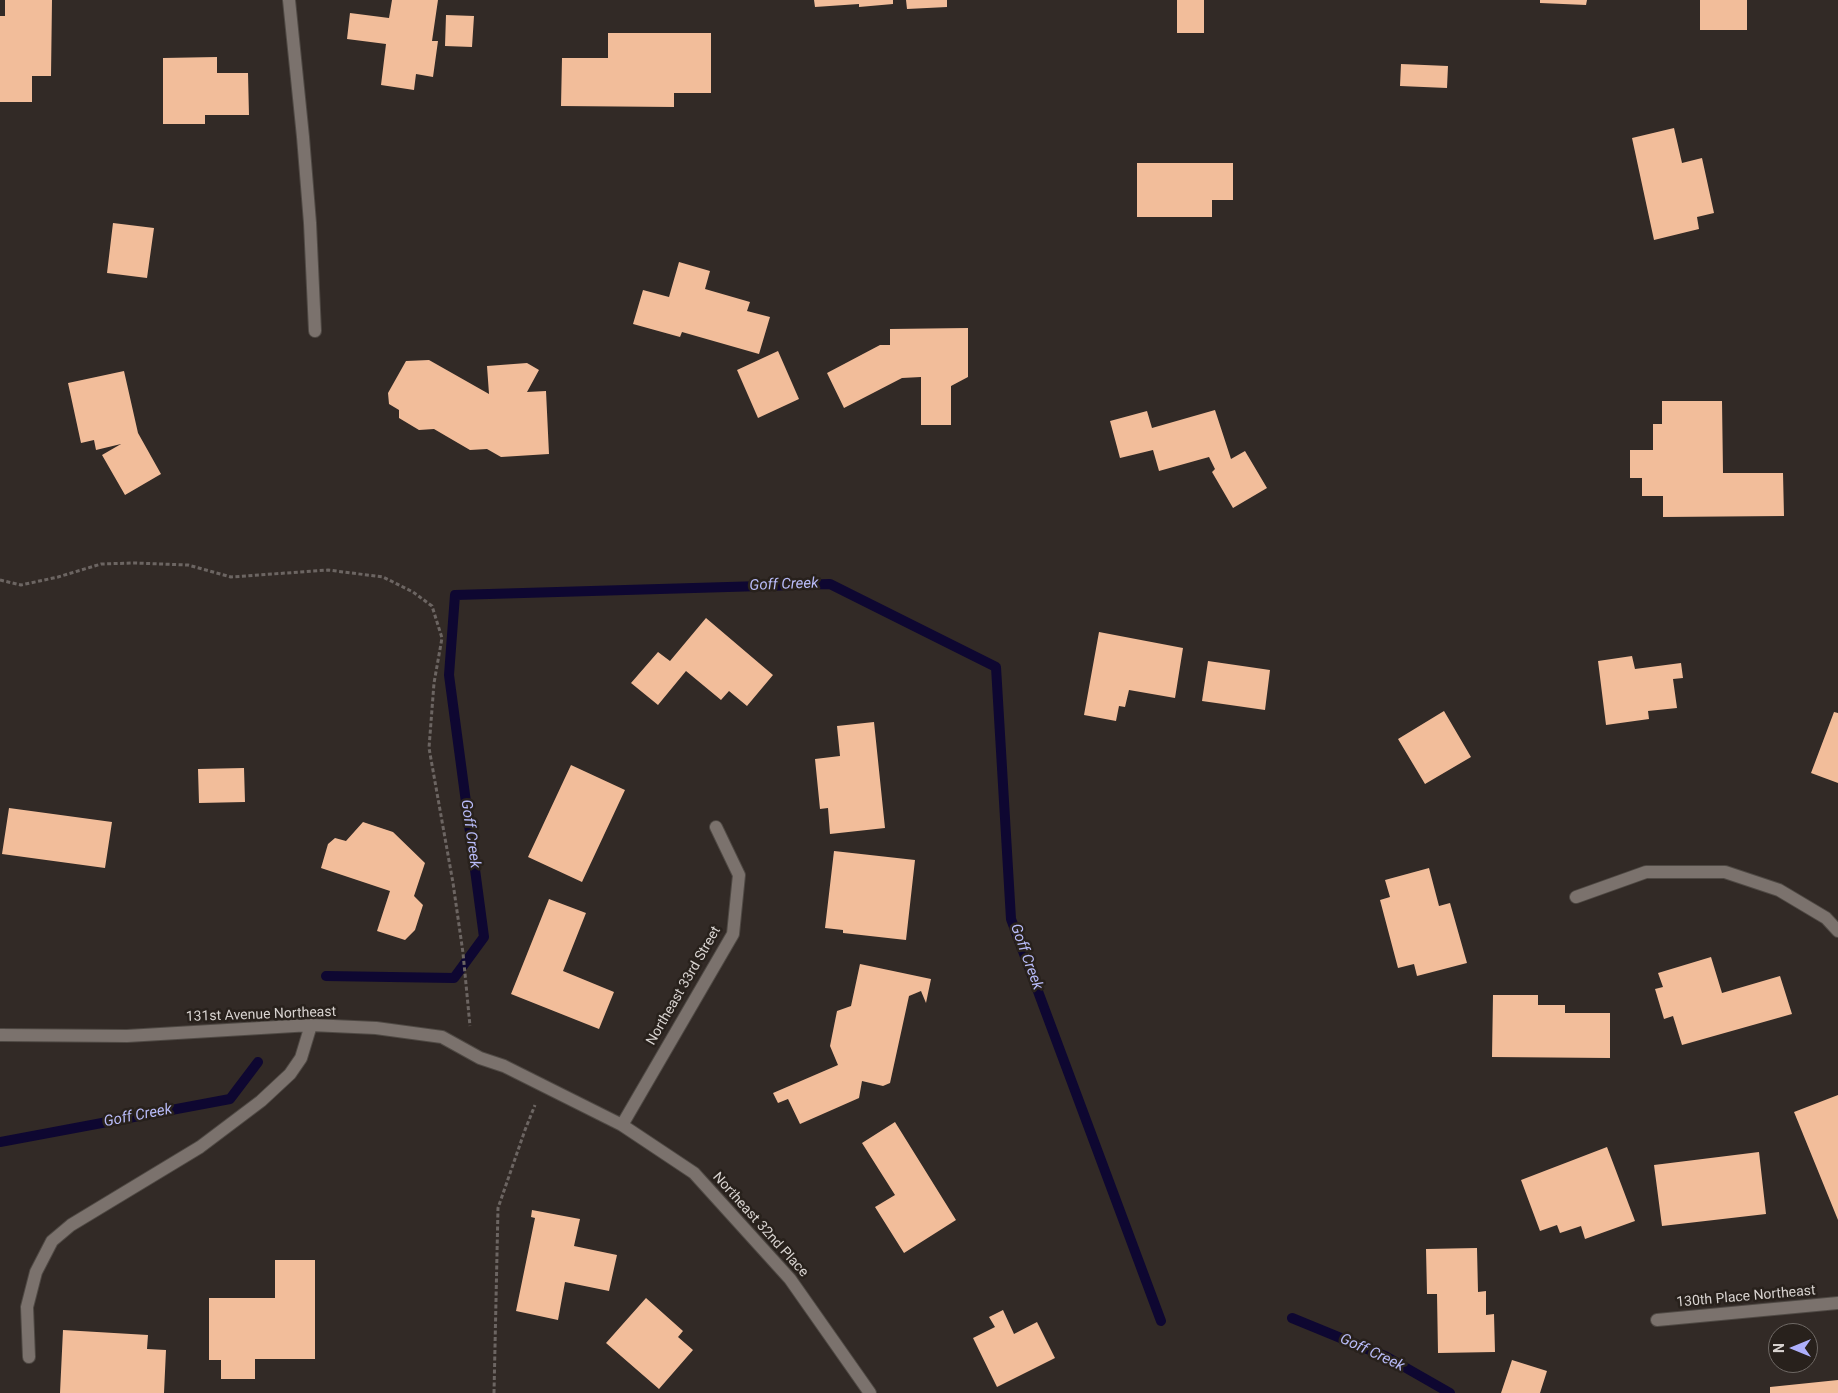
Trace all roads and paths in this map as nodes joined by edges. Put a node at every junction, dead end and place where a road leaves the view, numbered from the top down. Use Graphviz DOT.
graph roads {
  1 [pos="289,0"];
  2 [pos="315,330"];
  3 [pos="0,580"];
  4 [pos="716,827"];
  5 [pos="1576,897"];
  6 [pos="1838,931"];
  7 [pos="311,1026"];
  8 [pos="0,1035"];
  9 [pos="480,1058"];
  10 [pos="544,1086"];
  11 [pos="622,1125"];
  12 [pos="1838,1304"];
  13 [pos="1656,1320"];
  14 [pos="29,1357"];
  15 [pos="494,1393"];
  16 [pos="870,1393"];
  1 -- 2 [label="street"];
  3 -- 9 [label="path"];
  4 -- 11 [label="street, Northeast 33rd Street"];
  5 -- 6 [label="street"];
  7 -- 8 [label="street, 131st Avenue Northeast"];
  7 -- 9 [label="street, 131st Avenue Northeast"];
  7 -- 14 [label="street"];
  9 -- 10 [label="street, 131st Avenue Northeast"];
  10 -- 11 [label="street, 131st Avenue Northeast"];
  10 -- 15 [label="path"];
  11 -- 16 [label="street, Northeast 32nd Place"];
  12 -- 13 [label="street, 130th Place Northeast"];
}
